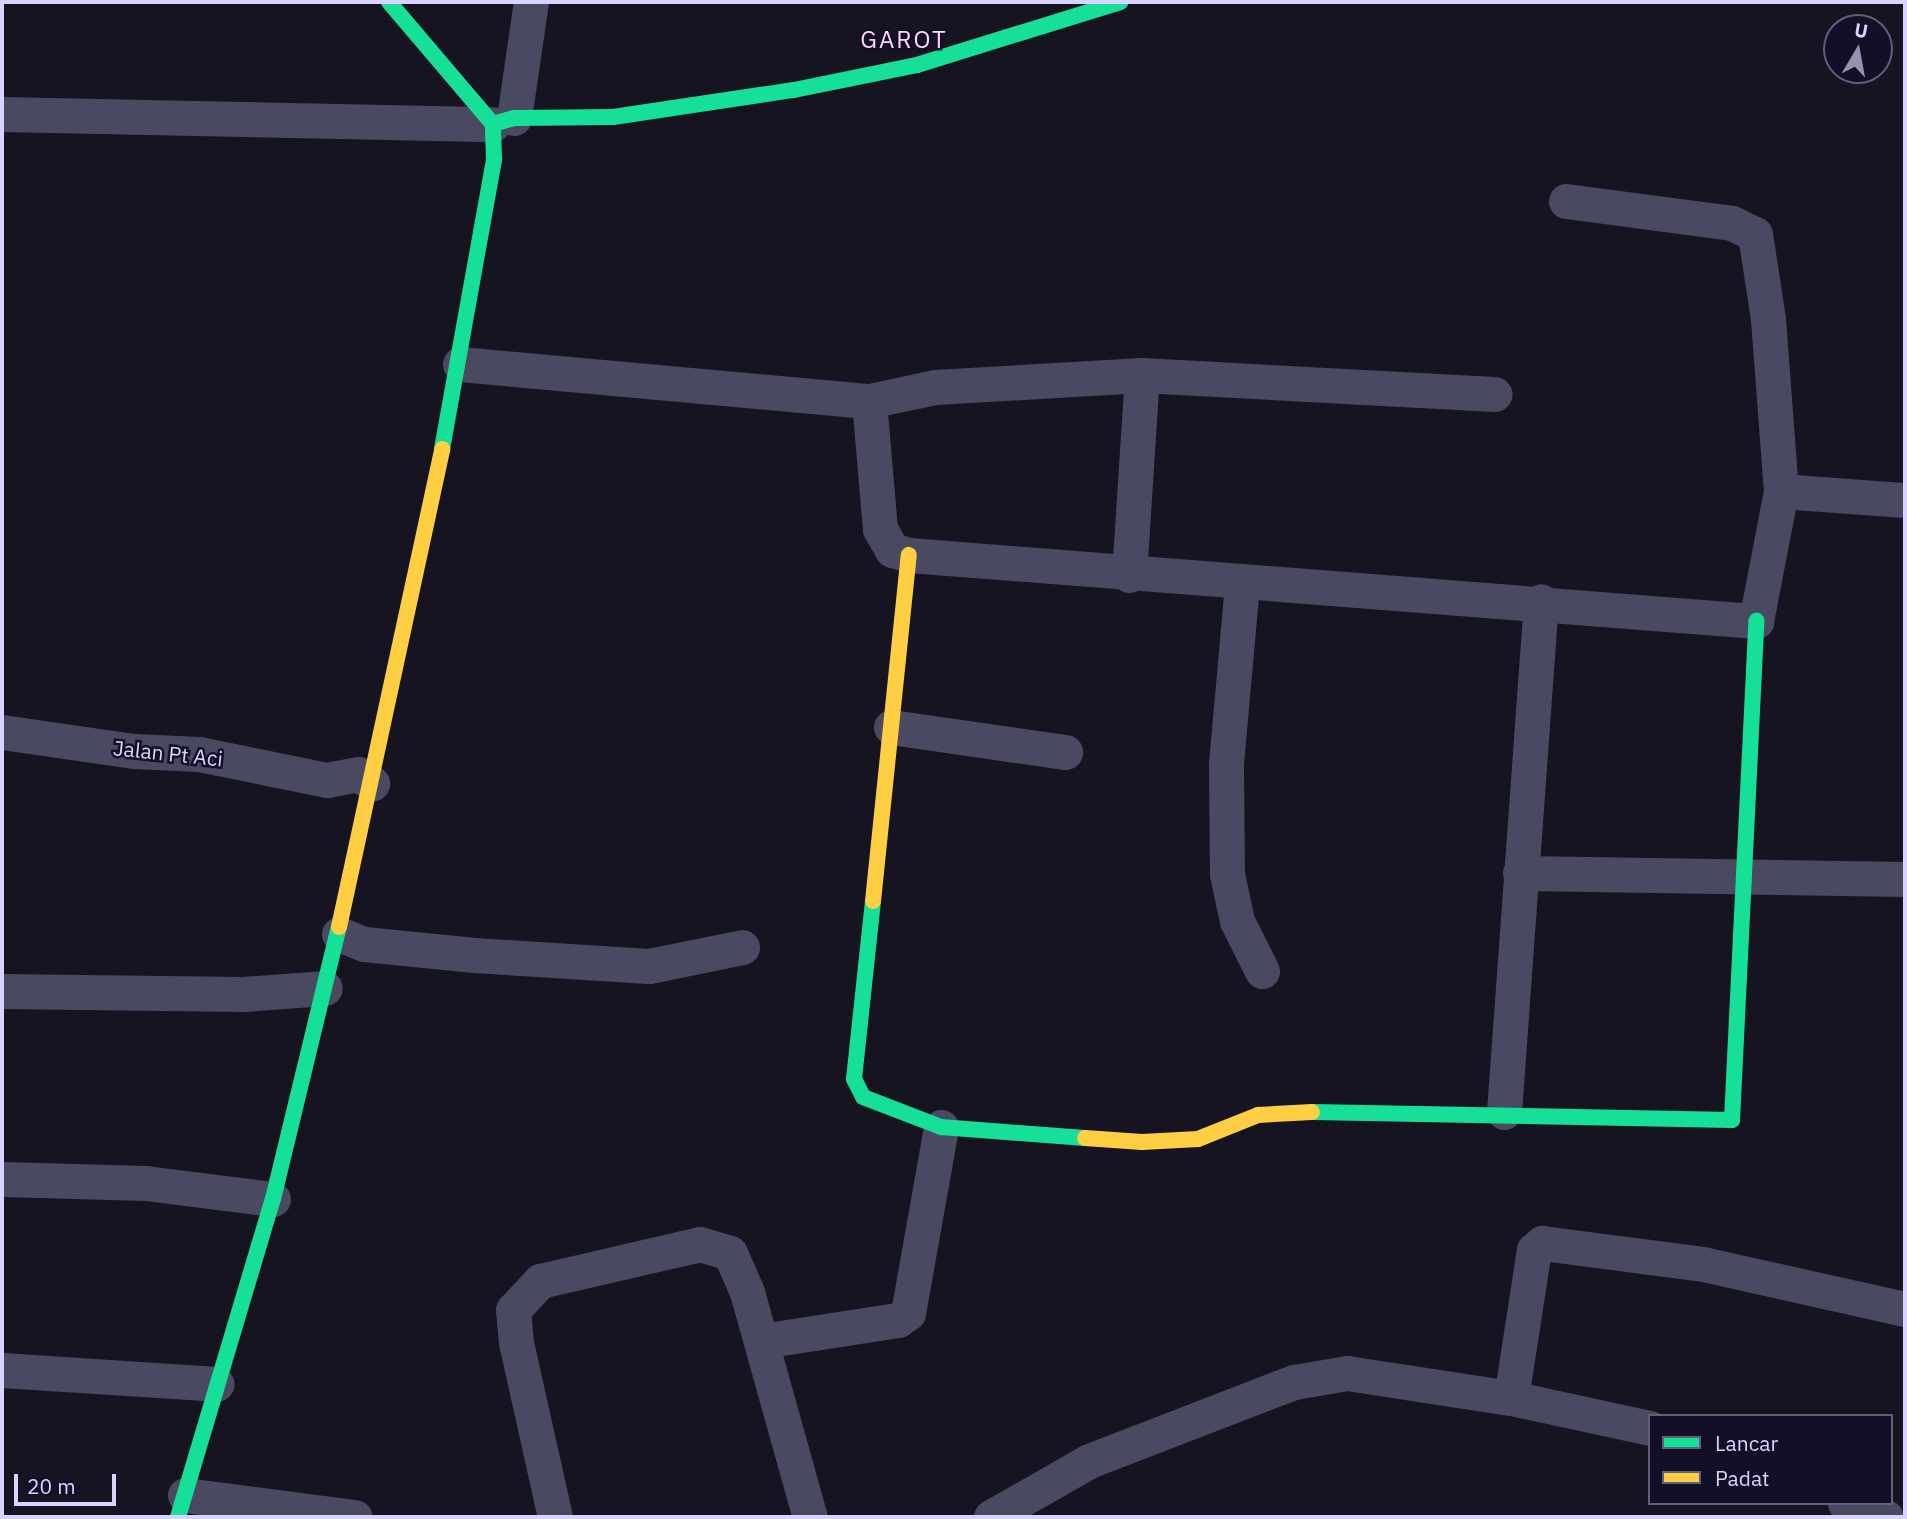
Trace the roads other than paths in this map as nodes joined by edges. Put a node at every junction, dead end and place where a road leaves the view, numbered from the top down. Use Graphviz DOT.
graph roads {
  1 [pos="389,2"];
  2 [pos="531,2"];
  3 [pos="1120,2"];
  4 [pos="2,114"];
  5 [pos="476,122"];
  6 [pos="1566,201"];
  7 [pos="460,364"];
  8 [pos="1142,375"];
  9 [pos="1494,394"];
  10 [pos="869,401"];
  11 [pos="1781,491"];
  12 [pos="1905,500"];
  13 [pos="909,555"];
  14 [pos="1129,575"];
  15 [pos="1241,584"];
  16 [pos="1541,601"];
  17 [pos="1756,621"];
  18 [pos="891,727"];
  19 [pos="2,732"];
  20 [pos="1065,752"];
  21 [pos="352,779"];
  22 [pos="1520,873"];
  23 [pos="1741,877"];
  24 [pos="1905,879"];
  25 [pos="338,934"];
  26 [pos="742,947"];
  27 [pos="1262,971"];
  28 [pos="325,988"];
  29 [pos="2,991"];
  30 [pos="1504,1112"];
  31 [pos="941,1127"];
  32 [pos="2,1179"];
  33 [pos="273,1199"];
  34 [pos="1905,1309"];
  35 [pos="762,1340"];
  36 [pos="2,1370"];
  37 [pos="190,1382"];
  38 [pos="1511,1398"];
  39 [pos="1648,1427"];
  40 [pos="1852,1505"];
  41 [pos="181,1506"];
  42 [pos="355,1517"];
  43 [pos="555,1517"];
  44 [pos="810,1517"];
  45 [pos="991,1517"];
  46 [pos="1886,1517"];
  1 -- 5 [label="street"];
  2 -- 5 [label="street"];
  3 -- 5 [label="street"];
  4 -- 5 [label="street"];
  5 -- 7 [label="street"];
  6 -- 11 [label="street"];
  7 -- 10 [label="street"];
  7 -- 21 [label="street"];
  8 -- 9 [label="street"];
  8 -- 10 [label="street"];
  8 -- 14 [label="street"];
  10 -- 13 [label="street"];
  11 -- 12 [label="street"];
  11 -- 17 [label="street"];
  13 -- 14 [label="street"];
  13 -- 18 [label="street"];
  14 -- 15 [label="street"];
  15 -- 16 [label="street"];
  15 -- 27 [label="street"];
  16 -- 17 [label="street"];
  16 -- 22 [label="street"];
  17 -- 23 [label="street"];
  18 -- 20 [label="street"];
  18 -- 31 [label="street"];
  19 -- 21 [label="street, Jalan Pt Aci"];
  21 -- 25 [label="street"];
  22 -- 23 [label="street"];
  22 -- 30 [label="street"];
  23 -- 24 [label="street"];
  23 -- 30 [label="street"];
  25 -- 26 [label="street"];
  25 -- 28 [label="street"];
  28 -- 29 [label="street"];
  28 -- 33 [label="street"];
  30 -- 31 [label="street"];
  31 -- 35 [label="street"];
  32 -- 33 [label="street"];
  33 -- 37 [label="street"];
  34 -- 38 [label="street"];
  35 -- 43 [label="street"];
  35 -- 44 [label="street"];
  36 -- 37 [label="street"];
  37 -- 41 [label="street"];
  38 -- 39 [label="street"];
  38 -- 45 [label="street"];
  40 -- 46 [label="street"];
  41 -- 42 [label="street"];
}
